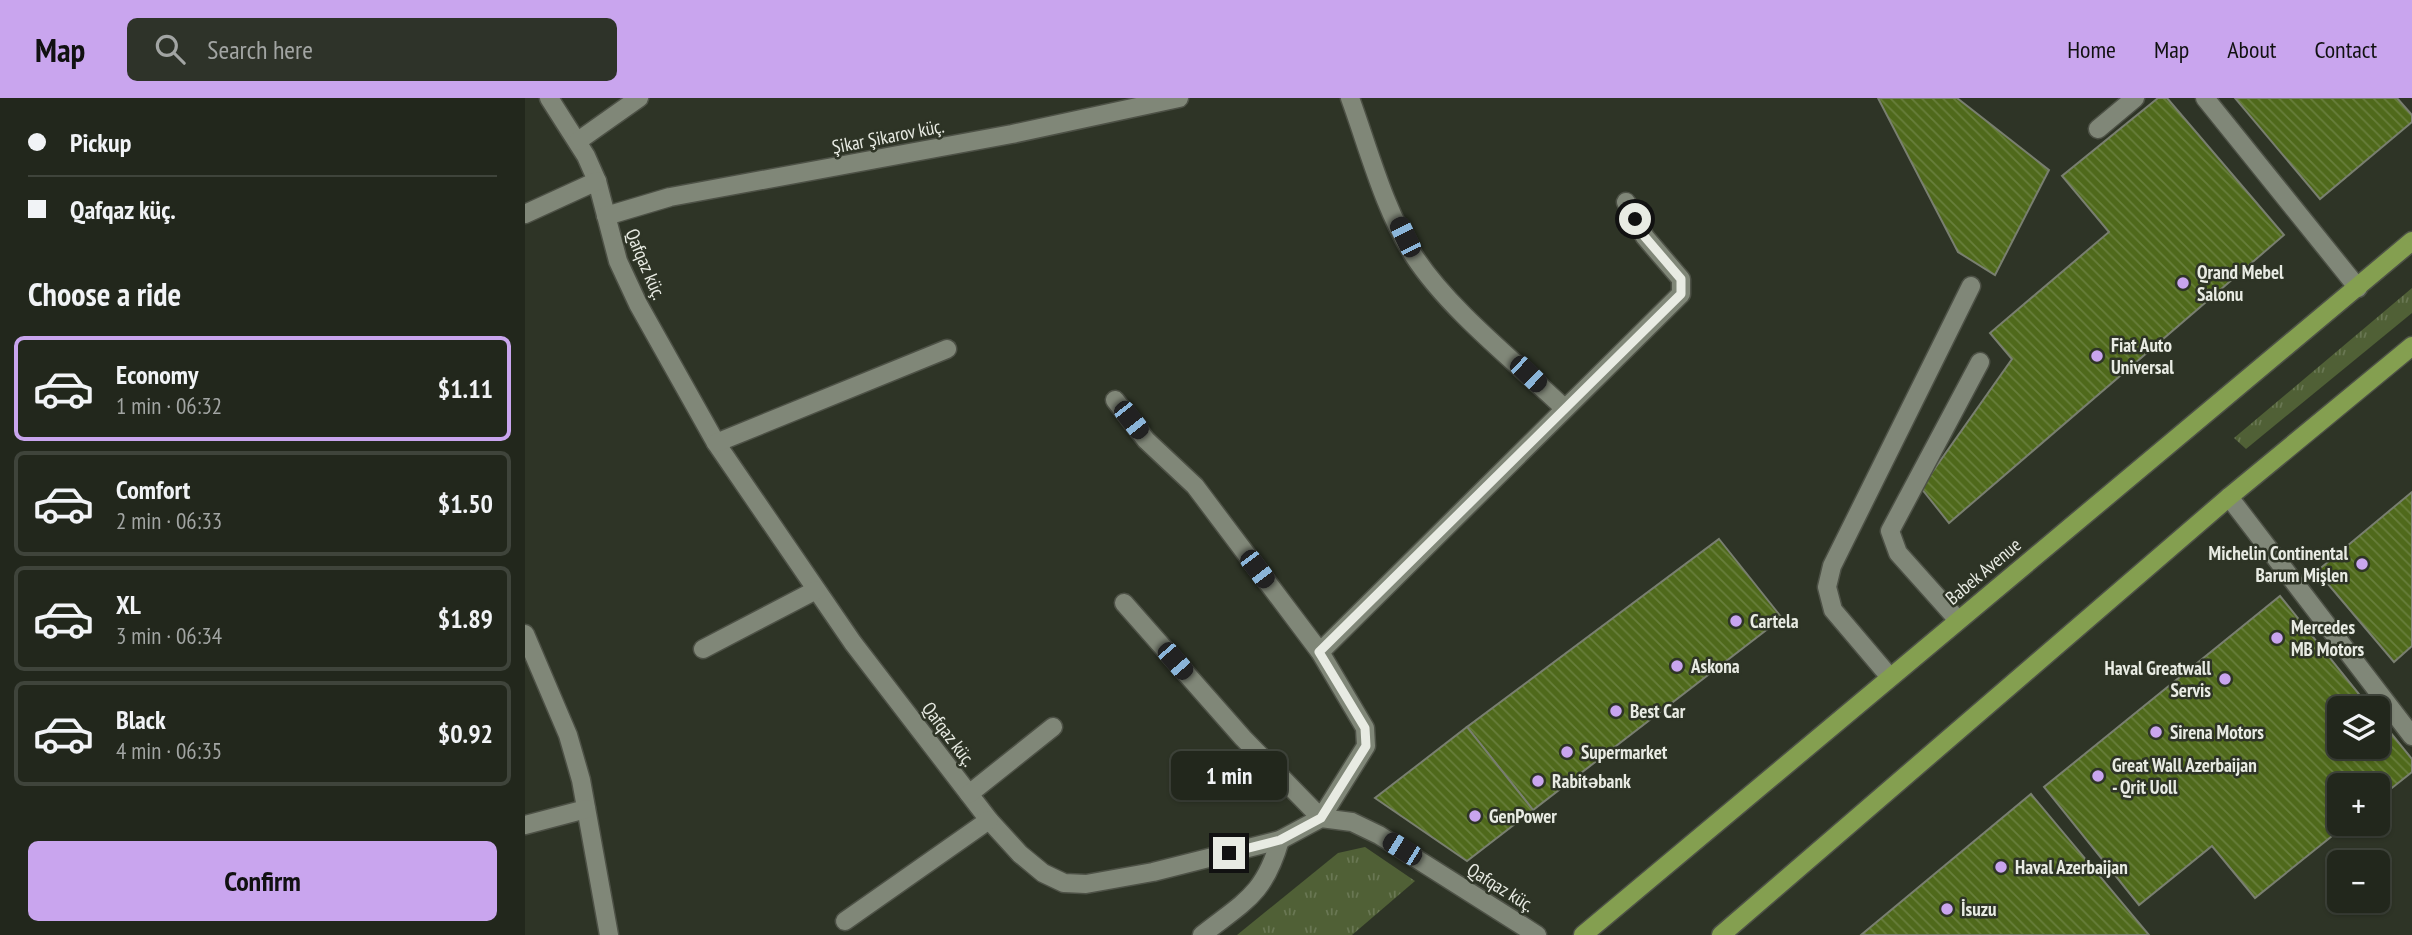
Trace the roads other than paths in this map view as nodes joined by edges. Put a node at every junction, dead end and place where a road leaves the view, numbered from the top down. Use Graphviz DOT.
graph roads {
  1 [pos="549,98"];
  2 [pos="639,98"];
  3 [pos="1179,98"];
  4 [pos="1350,98"];
  5 [pos="2135,98"];
  6 [pos="2205,98"];
  7 [pos="2098,129"];
  8 [pos="578,141"];
  9 [pos="597,181"];
  10 [pos="1626,202"];
  11 [pos="525,214"];
  12 [pos="606,216"];
  13 [pos="2412,241"];
  14 [pos="1971,286"];
  15 [pos="2358,288"];
  16 [pos="2412,346"];
  17 [pos="947,349"];
  18 [pos="1980,362"];
  19 [pos="1115,400"];
  20 [pos="1564,408"];
  21 [pos="716,443"];
  22 [pos="2229,498"];
  23 [pos="816,590"];
  24 [pos="1124,603"];
  25 [pos="1957,619"];
  26 [pos="525,634"];
  27 [pos="703,649"];
  28 [pos="1319,652"];
  29 [pos="1889,676"];
  30 [pos="1053,727"];
  31 [pos="2412,736"];
  32 [pos="969,794"];
  33 [pos="586,810"];
  34 [pos="1321,818"];
  35 [pos="989,820"];
  36 [pos="525,825"];
  37 [pos="1280,840"];
  38 [pos="845,921"];
  39 [pos="609,935"];
  40 [pos="1202,935"];
  41 [pos="1537,935"];
  42 [pos="1583,935"];
  43 [pos="1721,935"];
  1 -- 8 [label="street, Qafqaz küç."];
  2 -- 8 [label="street"];
  3 -- 12 [label="street, Şikar Şikarov küç."];
  4 -- 20 [label="street"];
  5 -- 7 [label="street"];
  6 -- 15 [label="street"];
  8 -- 9 [label="street, Qafqaz küç."];
  9 -- 11 [label="street"];
  9 -- 12 [label="street, Qafqaz küç."];
  10 -- 20 [label="street"];
  12 -- 21 [label="street, Qafqaz küç."];
  13 -- 15 [label="main road, Babek Avenue"];
  14 -- 29 [label="street"];
  15 -- 25 [label="main road, Babek Avenue"];
  16 -- 22 [label="main road"];
  17 -- 21 [label="street"];
  18 -- 25 [label="street"];
  19 -- 28 [label="street"];
  20 -- 28 [label="street"];
  21 -- 23 [label="street, Qafqaz küç."];
  22 -- 31 [label="street"];
  22 -- 43 [label="main road"];
  23 -- 27 [label="street"];
  23 -- 32 [label="street, Qafqaz küç."];
  24 -- 34 [label="street"];
  25 -- 29 [label="main road, Babek Avenue"];
  26 -- 33 [label="street"];
  28 -- 34 [label="street"];
  29 -- 42 [label="main road, Babek Avenue"];
  30 -- 32 [label="street"];
  32 -- 35 [label="street, Qafqaz küç."];
  33 -- 36 [label="street"];
  33 -- 39 [label="street"];
  34 -- 37 [label="street, Qafqaz küç."];
  34 -- 41 [label="street, Qafqaz küç."];
  35 -- 37 [label="street, Qafqaz küç."];
  35 -- 38 [label="street"];
  37 -- 40 [label="street"];
}
